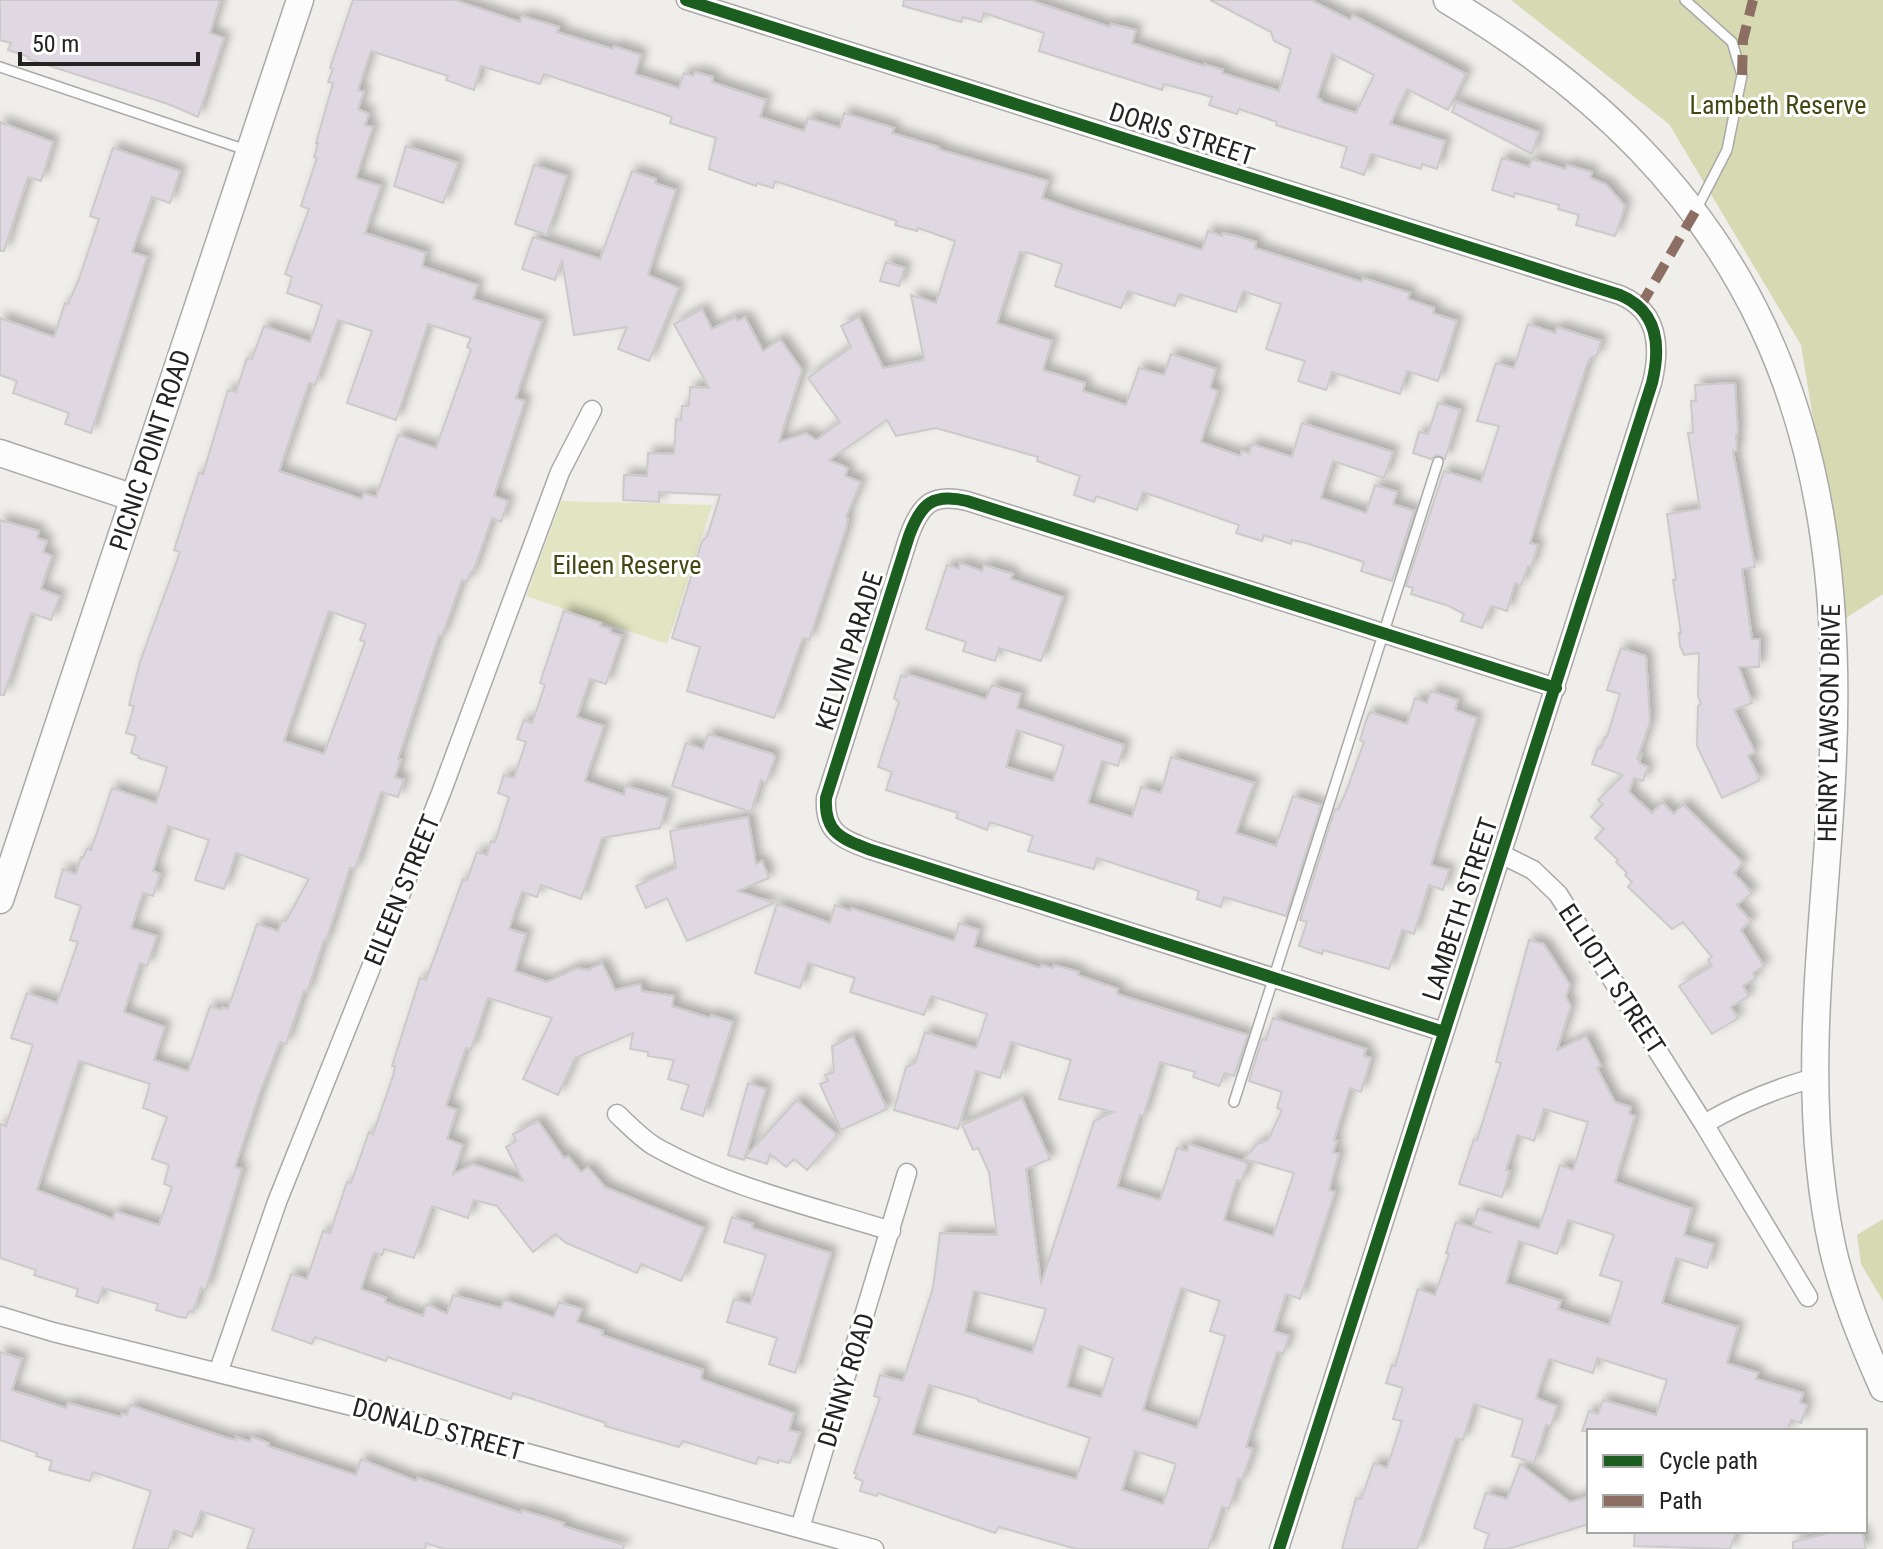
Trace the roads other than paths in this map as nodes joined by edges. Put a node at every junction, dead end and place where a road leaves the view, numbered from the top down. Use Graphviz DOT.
graph roads {
  1 [pos="300,0"];
  2 [pos="686,0"];
  3 [pos="1447,0"];
  4 [pos="1685,0"];
  5 [pos="0,67"];
  6 [pos="250,152"];
  7 [pos="1695,212"];
  8 [pos="1653,327"];
  9 [pos="592,410"];
  10 [pos="0,453"];
  11 [pos="1438,462"];
  12 [pos="134,498"];
  13 [pos="1384,633"];
  14 [pos="1556,688"];
  15 [pos="1501,854"];
  16 [pos="0,900"];
  17 [pos="1274,978"];
  18 [pos="1444,1032"];
  19 [pos="1814,1078"];
  20 [pos="1234,1102"];
  21 [pos="617,1114"];
  22 [pos="1704,1124"];
  23 [pos="907,1173"];
  24 [pos="891,1231"];
  25 [pos="1808,1297"];
  26 [pos="0,1316"];
  27 [pos="218,1373"];
  28 [pos="1883,1388"];
  29 [pos="800,1528"];
  30 [pos="848,1546"];
  31 [pos="874,1549"];
  32 [pos="1279,1549"];
  1 -- 6 [label="main road, PICNIC POINT ROAD"];
  2 -- 8 [label="street, DORIS STREET"];
  3 -- 7 [label="main road, HENRY LAWSON DRIVE"];
  4 -- 7 [label="lane"];
  5 -- 6 [label="lane"];
  6 -- 12 [label="main road, PICNIC POINT ROAD"];
  7 -- 19 [label="main road, HENRY LAWSON DRIVE"];
  8 -- 14 [label="street, LAMBETH STREET"];
  9 -- 27 [label="street, EILEEN STREET"];
  10 -- 12 [label="main road"];
  11 -- 13 [label="lane"];
  12 -- 16 [label="main road, PICNIC POINT ROAD"];
  13 -- 14 [label="street, KELVIN PARADE"];
  13 -- 17 [label="lane"];
  13 -- 17 [label="street, KELVIN PARADE"];
  14 -- 15 [label="street, LAMBETH STREET"];
  15 -- 18 [label="street, LAMBETH STREET"];
  15 -- 22 [label="street, ELLIOTT STREET"];
  17 -- 18 [label="street, KELVIN PARADE"];
  17 -- 20 [label="lane"];
  18 -- 32 [label="street, LAMBETH STREET"];
  19 -- 22 [label="street"];
  19 -- 28 [label="main road, HENRY LAWSON DRIVE"];
  21 -- 24 [label="street"];
  22 -- 25 [label="street, ELLIOTT STREET"];
  23 -- 24 [label="street, DENNY ROAD"];
  24 -- 29 [label="street, DENNY ROAD"];
  26 -- 27 [label="street, DONALD STREET"];
  27 -- 29 [label="street, DONALD STREET"];
  29 -- 30 [label="street, DONALD STREET"];
  30 -- 31 [label="street, DONALD STREET"];
}
